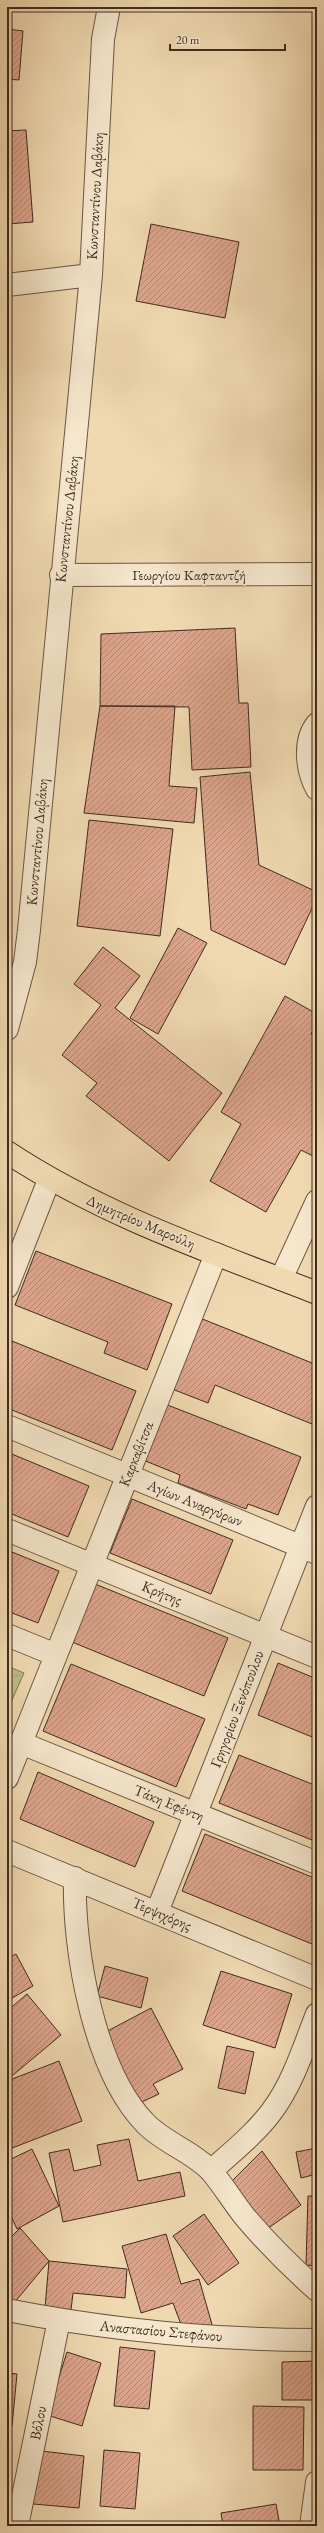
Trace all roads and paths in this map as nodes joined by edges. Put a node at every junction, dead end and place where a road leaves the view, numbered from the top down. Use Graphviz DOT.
graph roads {
  1 [pos="109,7"];
  2 [pos="91,275"];
  3 [pos="7,285"];
  4 [pos="317,574"];
  5 [pos="61,575"];
  6 [pos="317,724"];
  7 [pos="317,789"];
  8 [pos="7,1028"];
  9 [pos="7,1152"];
  10 [pos="49,1180"];
  11 [pos="317,1201"];
  12 [pos="216,1254"];
  13 [pos="281,1279"];
  14 [pos="7,1287"];
  15 [pos="317,1293"];
  16 [pos="7,1426"];
  17 [pos="127,1475"];
  18 [pos="317,1506"];
  19 [pos="7,1530"];
  20 [pos="309,1550"];
  21 [pos="92,1564"];
  22 [pos="7,1635"];
  23 [pos="266,1636"];
  24 [pos="56,1655"];
  25 [pos="317,1657"];
  26 [pos="21,1743"];
  27 [pos="7,1778"];
  28 [pos="196,1814"];
  29 [pos="7,1851"];
  30 [pos="317,1863"];
  31 [pos="75,1878"];
  32 [pos="157,1912"];
  33 [pos="317,1979"];
  34 [pos="317,2014"];
  35 [pos="211,2171"];
  36 [pos="317,2290"];
  37 [pos="7,2310"];
  38 [pos="59,2320"];
  39 [pos="317,2340"];
  40 [pos="317,2482"];
  41 [pos="17,2526"];
  42 [pos="312,2526"];
  1 -- 2 [label="street, Κωνσταντίνου Δαβάκη"];
  2 -- 3 [label="street"];
  2 -- 5 [label="street, Κωνσταντίνου Δαβάκη"];
  4 -- 5 [label="street, Γεωργίου Καφταντζή"];
  5 -- 8 [label="street, Κωνσταντίνου Δαβάκη"];
  6 -- 7 [label="street"];
  9 -- 10 [label="main road, Δημητρίου Μαρούλη"];
  10 -- 12 [label="main road, Δημητρίου Μαρούλη"];
  10 -- 14 [label="street"];
  11 -- 13 [label="street"];
  12 -- 13 [label="main road, Δημητρίου Μαρούλη"];
  12 -- 17 [label="street, Καρκαβίτσα"];
  13 -- 15 [label="main road, Δημητρίου Μαρούλη"];
  16 -- 17 [label="street, Αγίων Αναργύρων"];
  17 -- 20 [label="street, Αγίων Αναργύρων"];
  17 -- 21 [label="street, Καρκαβίτσα"];
  18 -- 20 [label="street, Γρηγορίου Ξενόπουλου"];
  19 -- 21 [label="street, Κρήτης"];
  20 -- 23 [label="street, Γρηγορίου Ξενόπουλου"];
  21 -- 23 [label="street, Κρήτης"];
  21 -- 24 [label="street, Καρκαβίτσα"];
  22 -- 24 [label="street"];
  23 -- 25 [label="street, Κρήτης"];
  23 -- 28 [label="street, Γρηγορίου Ξενόπουλου"];
  24 -- 26 [label="street, Καρκαβίτσα"];
  26 -- 27 [label="street, Καρκαβίτσα"];
  26 -- 28 [label="street, Τάκη Εφέντη"];
  28 -- 30 [label="street, Τάκη Εφέντη"];
  28 -- 32 [label="street, Γρηγορίου Ξενόπουλου"];
  29 -- 31 [label="street, Τερψιχόρης"];
  31 -- 32 [label="street, Τερψιχόρης"];
  31 -- 35 [label="street"];
  32 -- 33 [label="street, Τερψιχόρης"];
  34 -- 35 [label="street"];
  35 -- 36 [label="street"];
  37 -- 38 [label="street, Αναστασίου Στεφάνου"];
  38 -- 39 [label="street, Αναστασίου Στεφάνου"];
  38 -- 41 [label="street, Βόλου"];
  40 -- 42 [label="street"];
}
